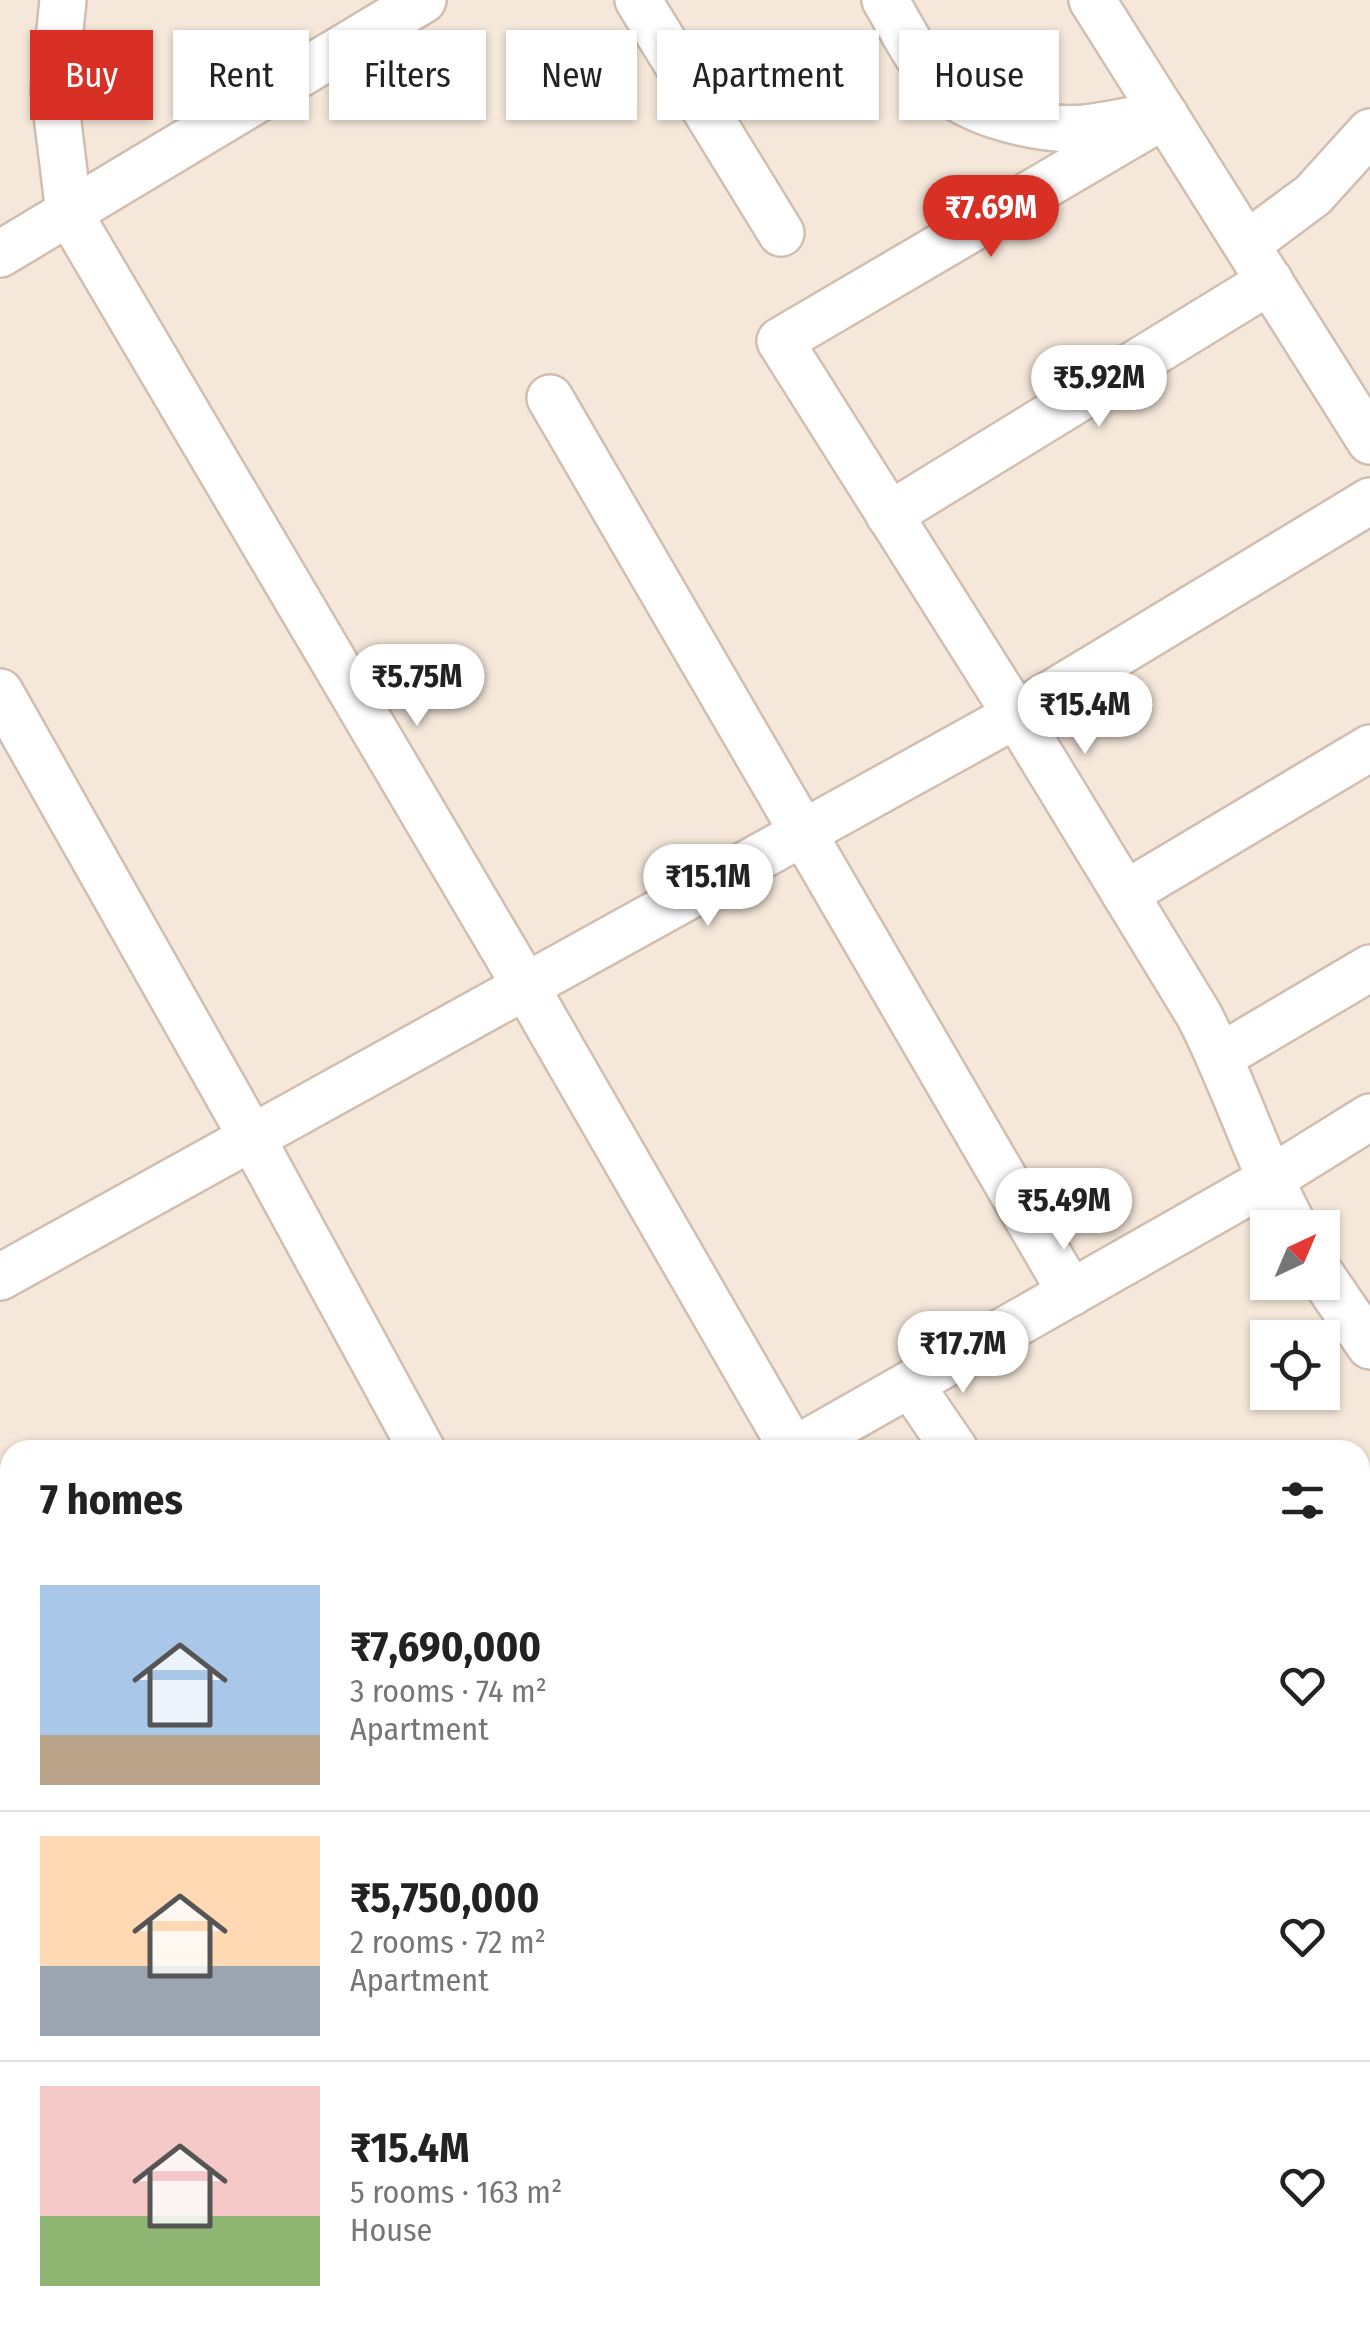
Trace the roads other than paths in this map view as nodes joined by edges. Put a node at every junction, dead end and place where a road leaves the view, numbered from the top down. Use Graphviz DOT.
graph roads {
  1 [pos="63,0"];
  2 [pos="638,0"];
  3 [pos="885,0"];
  4 [pos="1092,0"];
  5 [pos="412,3"];
  6 [pos="1166,114"];
  7 [pos="1370,132"];
  8 [pos="70,213"];
  9 [pos="781,233"];
  10 [pos="0,254"];
  11 [pos="1258,262"];
  12 [pos="550,398"];
  13 [pos="1370,440"];
  14 [pos="1370,501"];
  15 [pos="889,514"];
  16 [pos="0,692"];
  17 [pos="1016,715"];
  18 [pos="1370,748"];
  19 [pos="803,833"];
  20 [pos="1126,894"];
  21 [pos="1370,968"];
  22 [pos="526,987"];
  23 [pos="1221,1056"];
  24 [pos="1370,1117"];
  25 [pos="252,1138"];
  26 [pos="1269,1180"];
  27 [pos="1286,1210"];
  28 [pos="0,1277"];
  29 [pos="1071,1292"];
  30 [pos="1338,1300"];
  31 [pos="1370,1346"];
  32 [pos="910,1384"];
  33 [pos="417,1440"];
  34 [pos="788,1440"];
  35 [pos="812,1440"];
  36 [pos="948,1440"];
  1 -- 8 [label="street"];
  2 -- 9 [label="street"];
  3 -- 6 [label="street"];
  4 -- 6 [label="street"];
  5 -- 8 [label="street"];
  6 -- 11 [label="street"];
  6 -- 15 [label="street"];
  7 -- 11 [label="street"];
  8 -- 10 [label="street"];
  8 -- 22 [label="street"];
  11 -- 13 [label="street"];
  11 -- 15 [label="street"];
  12 -- 19 [label="street"];
  14 -- 17 [label="street"];
  15 -- 17 [label="street"];
  16 -- 25 [label="street"];
  17 -- 19 [label="street"];
  17 -- 20 [label="street"];
  18 -- 20 [label="street"];
  19 -- 22 [label="street"];
  19 -- 29 [label="street"];
  20 -- 23 [label="street"];
  21 -- 23 [label="street"];
  22 -- 25 [label="street"];
  22 -- 34 [label="street"];
  23 -- 26 [label="street"];
  24 -- 26 [label="street"];
  25 -- 28 [label="street"];
  25 -- 33 [label="street"];
  26 -- 27 [label="street"];
  26 -- 29 [label="street"];
  29 -- 32 [label="street"];
  30 -- 31 [label="street"];
  32 -- 35 [label="street"];
  32 -- 36 [label="street"];
}
